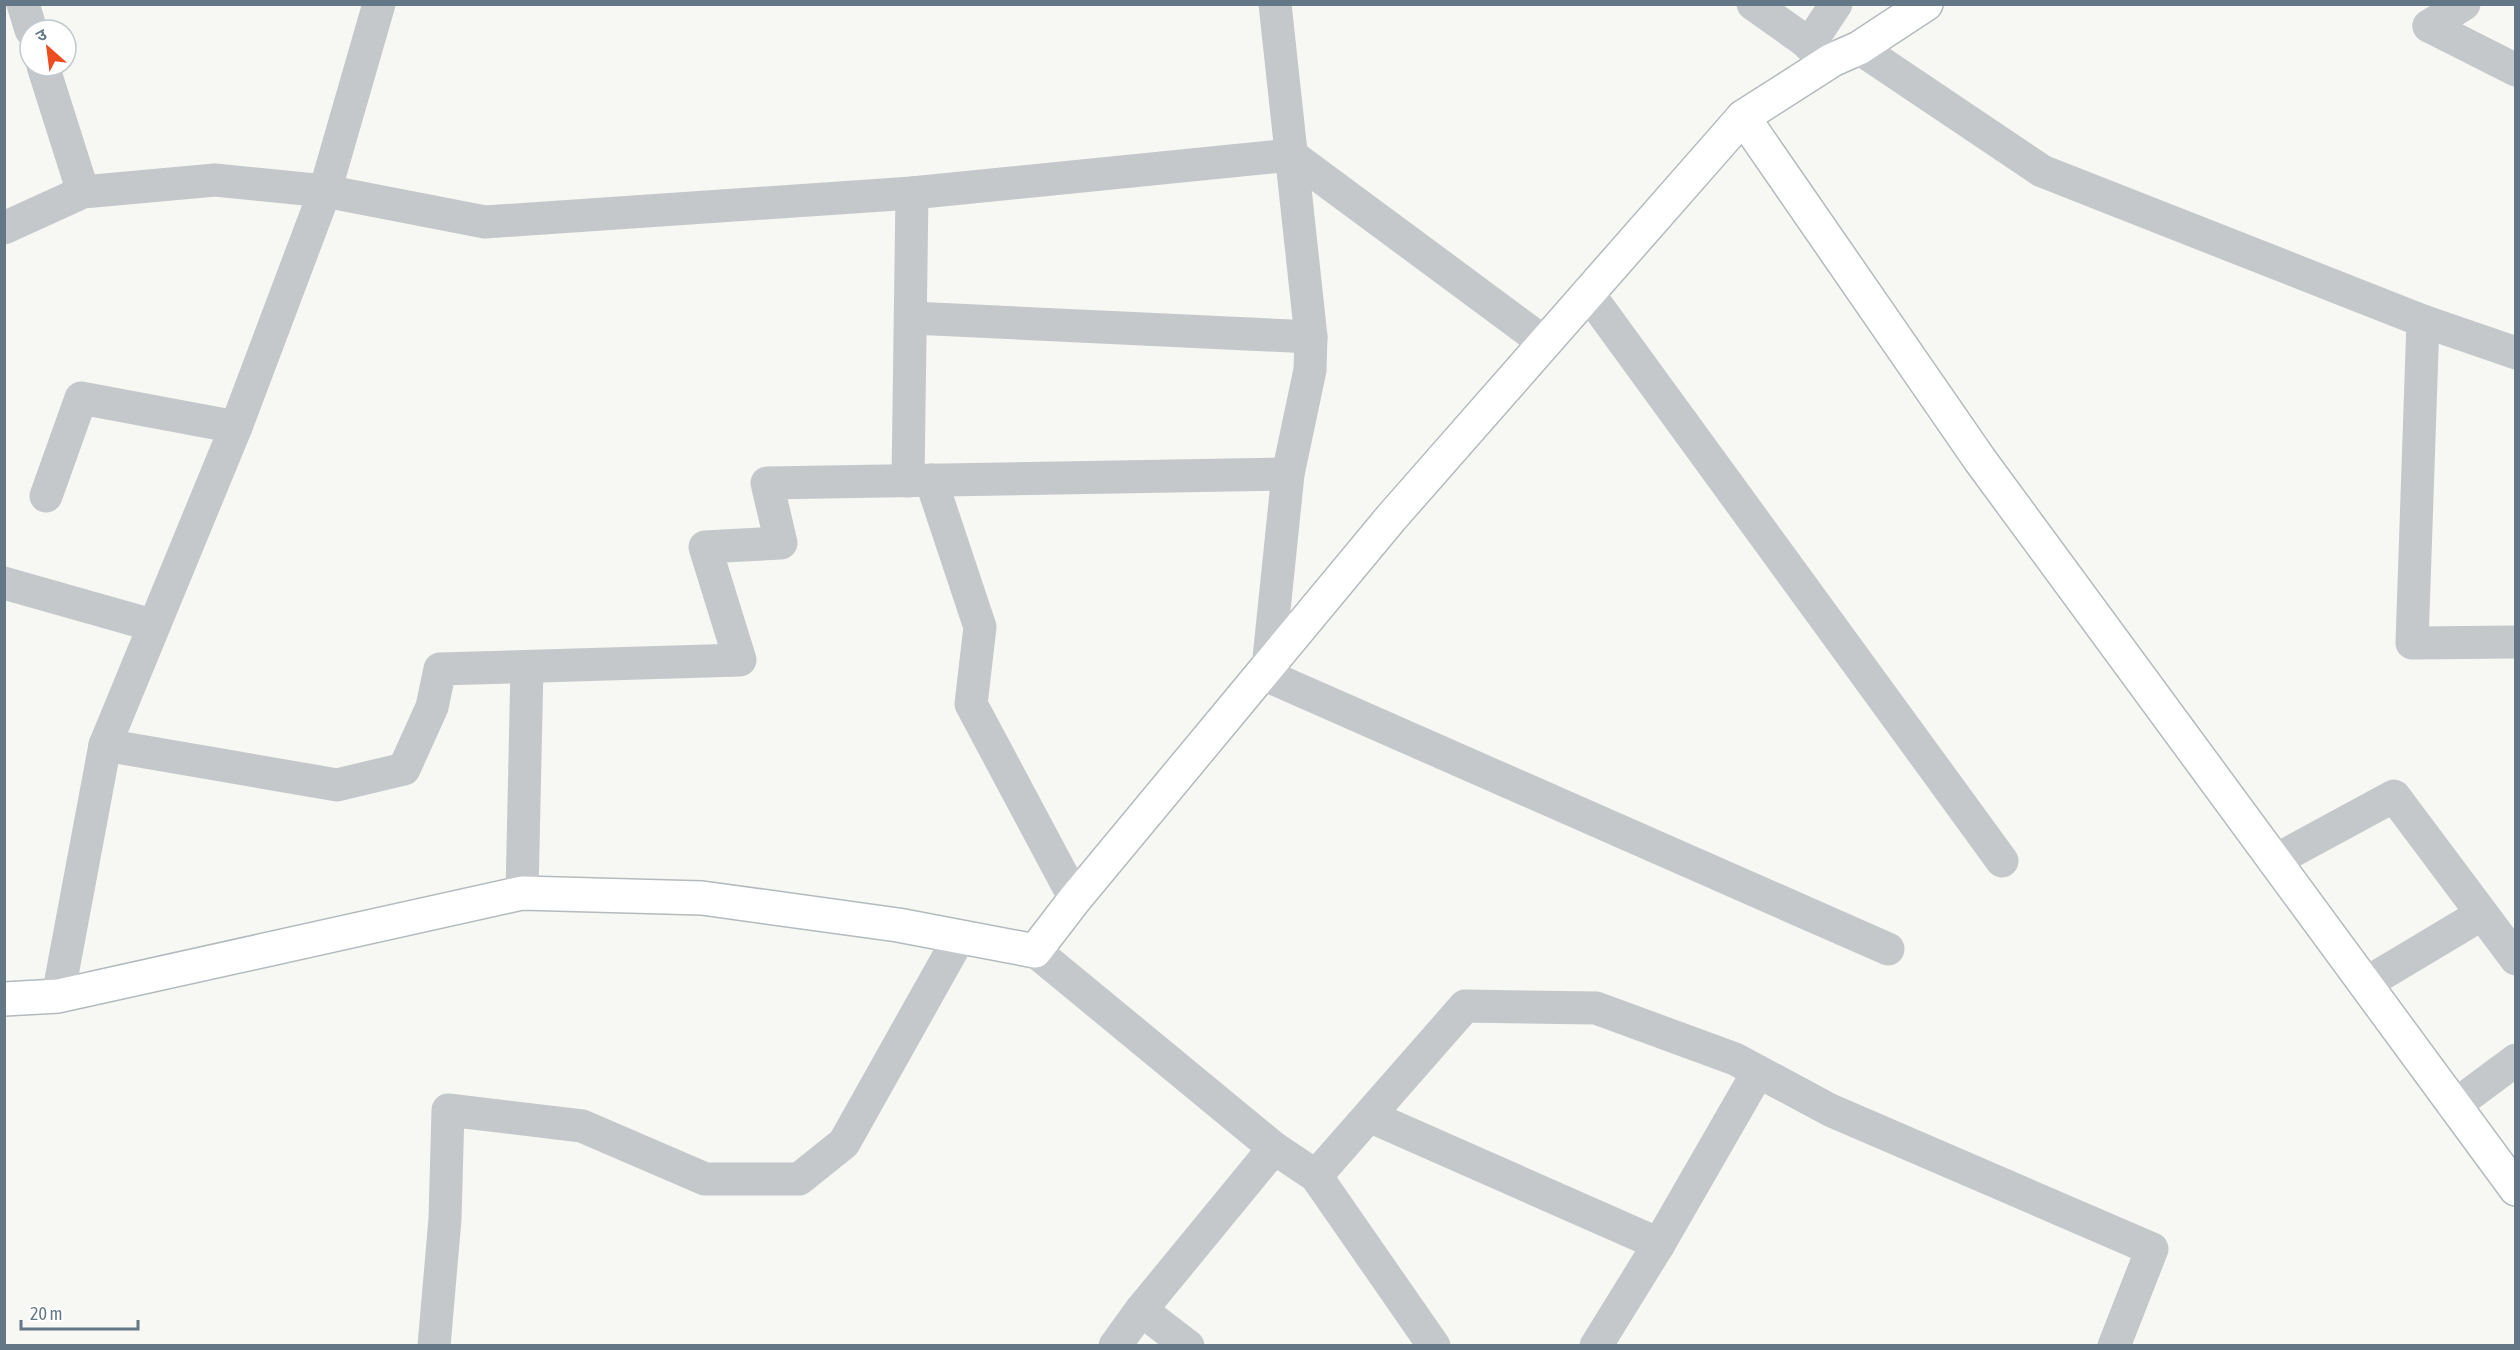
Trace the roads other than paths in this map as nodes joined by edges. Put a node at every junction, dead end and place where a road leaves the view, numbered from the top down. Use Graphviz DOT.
graph roads {
  1 [pos="379,4"];
  2 [pos="1275,4"];
  3 [pos="1754,4"];
  4 [pos="1836,4"];
  5 [pos="1926,4"];
  6 [pos="2464,4"];
  7 [pos="1833,51"];
  8 [pos="2516,70"];
  9 [pos="47,78"];
  10 [pos="1743,117"];
  11 [pos="1291,155"];
  12 [pos="325,191"];
  13 [pos="83,192"];
  14 [pos="912,193"];
  15 [pos="4,228"];
  16 [pos="1588,293"];
  17 [pos="912,318"];
  18 [pos="2423,321"];
  19 [pos="1311,338"];
  20 [pos="1545,343"];
  21 [pos="2516,353"];
  22 [pos="236,427"];
  23 [pos="1288,474"];
  24 [pos="920,480"];
  25 [pos="46,496"];
  26 [pos="4,583"];
  27 [pos="152,625"];
  28 [pos="2516,642"];
  29 [pos="527,667"];
  30 [pos="1265,671"];
  31 [pos="105,746"];
  32 [pos="2002,861"];
  33 [pos="2274,861"];
  34 [pos="522,893"];
  35 [pos="1075,899"];
  36 [pos="2482,914"];
  37 [pos="959,938"];
  38 [pos="1888,948"];
  39 [pos="1035,951"];
  40 [pos="2516,959"];
  41 [pos="2365,984"];
  42 [pos="58,996"];
  43 [pos="4,999"];
  44 [pos="2516,1060"];
  45 [pos="1758,1072"];
  46 [pos="2454,1106"];
  47 [pos="1369,1116"];
  48 [pos="1274,1148"];
  49 [pos="1316,1176"];
  50 [pos="2516,1189"];
  51 [pos="1659,1244"];
  52 [pos="1141,1310"];
  53 [pos="434,1346"];
  54 [pos="1115,1346"];
  55 [pos="1188,1346"];
  56 [pos="1434,1346"];
  57 [pos="1596,1346"];
  58 [pos="2114,1346"];
  1 -- 12 [label="street"];
  2 -- 11 [label="street"];
  3 -- 7 [label="street"];
  4 -- 7 [label="street"];
  5 -- 7 [label="street"];
  6 -- 8 [label="street"];
  7 -- 10 [label="street"];
  7 -- 18 [label="street"];
  9 -- 13 [label="street"];
  10 -- 16 [label="street"];
  10 -- 33 [label="street"];
  11 -- 14 [label="street"];
  11 -- 19 [label="street"];
  11 -- 20 [label="street"];
  12 -- 13 [label="street"];
  12 -- 14 [label="street"];
  12 -- 22 [label="street"];
  13 -- 15 [label="street"];
  14 -- 17 [label="street"];
  16 -- 20 [label="street"];
  16 -- 32 [label="street"];
  17 -- 19 [label="street"];
  17 -- 24 [label="street"];
  18 -- 21 [label="street"];
  18 -- 28 [label="street"];
  19 -- 23 [label="street"];
  20 -- 30 [label="street"];
  22 -- 25 [label="street"];
  22 -- 27 [label="street"];
  23 -- 24 [label="street"];
  23 -- 30 [label="street"];
  24 -- 29 [label="street"];
  24 -- 35 [label="street"];
  26 -- 27 [label="street"];
  27 -- 31 [label="street"];
  29 -- 31 [label="street"];
  29 -- 34 [label="street"];
  30 -- 35 [label="street"];
  30 -- 38 [label="street"];
  31 -- 42 [label="street"];
  33 -- 36 [label="street"];
  33 -- 41 [label="street"];
  34 -- 37 [label="street"];
  34 -- 42 [label="street"];
  35 -- 39 [label="street"];
  36 -- 40 [label="street"];
  36 -- 41 [label="street"];
  37 -- 39 [label="street"];
  37 -- 53 [label="street"];
  39 -- 48 [label="street"];
  41 -- 46 [label="street"];
  42 -- 43 [label="street"];
  44 -- 46 [label="street"];
  45 -- 47 [label="street"];
  45 -- 51 [label="street"];
  45 -- 58 [label="street"];
  46 -- 50 [label="street"];
  47 -- 49 [label="street"];
  47 -- 51 [label="street"];
  48 -- 49 [label="street"];
  48 -- 52 [label="street"];
  49 -- 56 [label="street"];
  51 -- 57 [label="street"];
  52 -- 54 [label="street"];
  52 -- 55 [label="street"];
}
